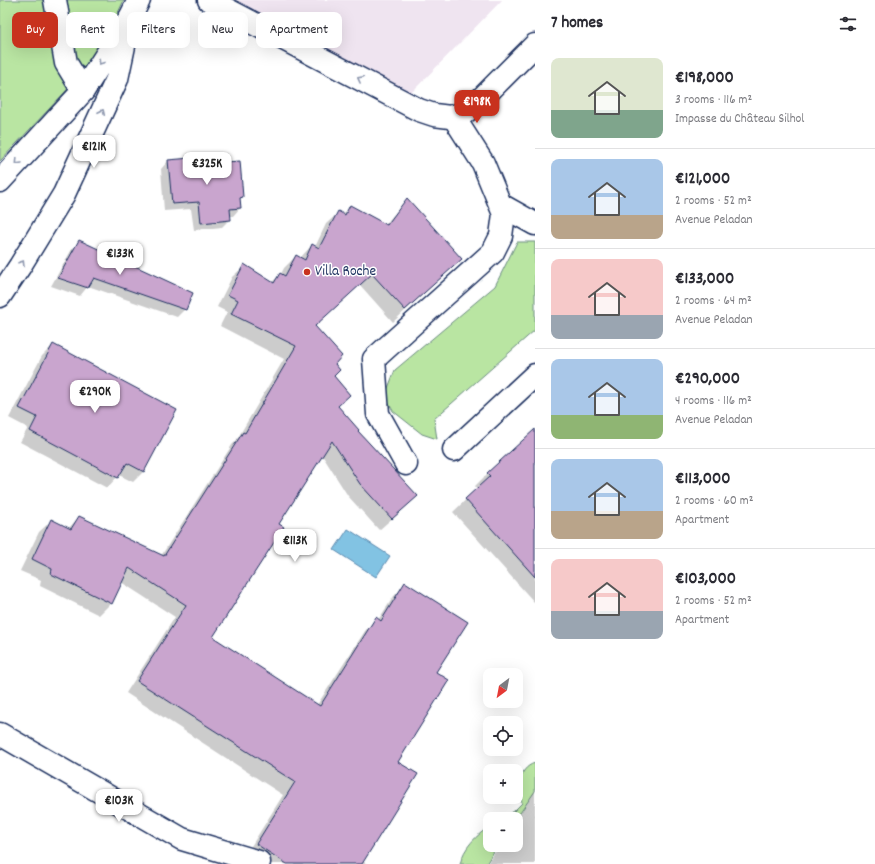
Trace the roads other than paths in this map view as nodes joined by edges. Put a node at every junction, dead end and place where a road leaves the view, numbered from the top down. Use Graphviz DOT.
graph roads {
  1 [pos="55,0"];
  2 [pos="209,0"];
  3 [pos="135,9"];
  4 [pos="535,45"];
  5 [pos="84,90"];
  6 [pos="453,116"];
  7 [pos="0,181"];
  8 [pos="501,205"];
  9 [pos="535,224"];
  10 [pos="0,296"];
  11 [pos="535,376"];
  12 [pos="454,450"];
  13 [pos="406,464"];
  14 [pos="0,734"];
  15 [pos="259,862"];
  1 -- 5 [label="street"];
  6 -- 2 [label="street, one-way"];
  3 -- 5 [label="street, one-way"];
  10 -- 3 [label="street, one-way"];
  4 -- 6 [label="street"];
  5 -- 7 [label="street, one-way"];
  6 -- 8 [label="street"];
  8 -- 9 [label="street"];
  8 -- 13 [label="street"];
  11 -- 12 [label="street"];
  14 -- 15 [label="street"];
}
